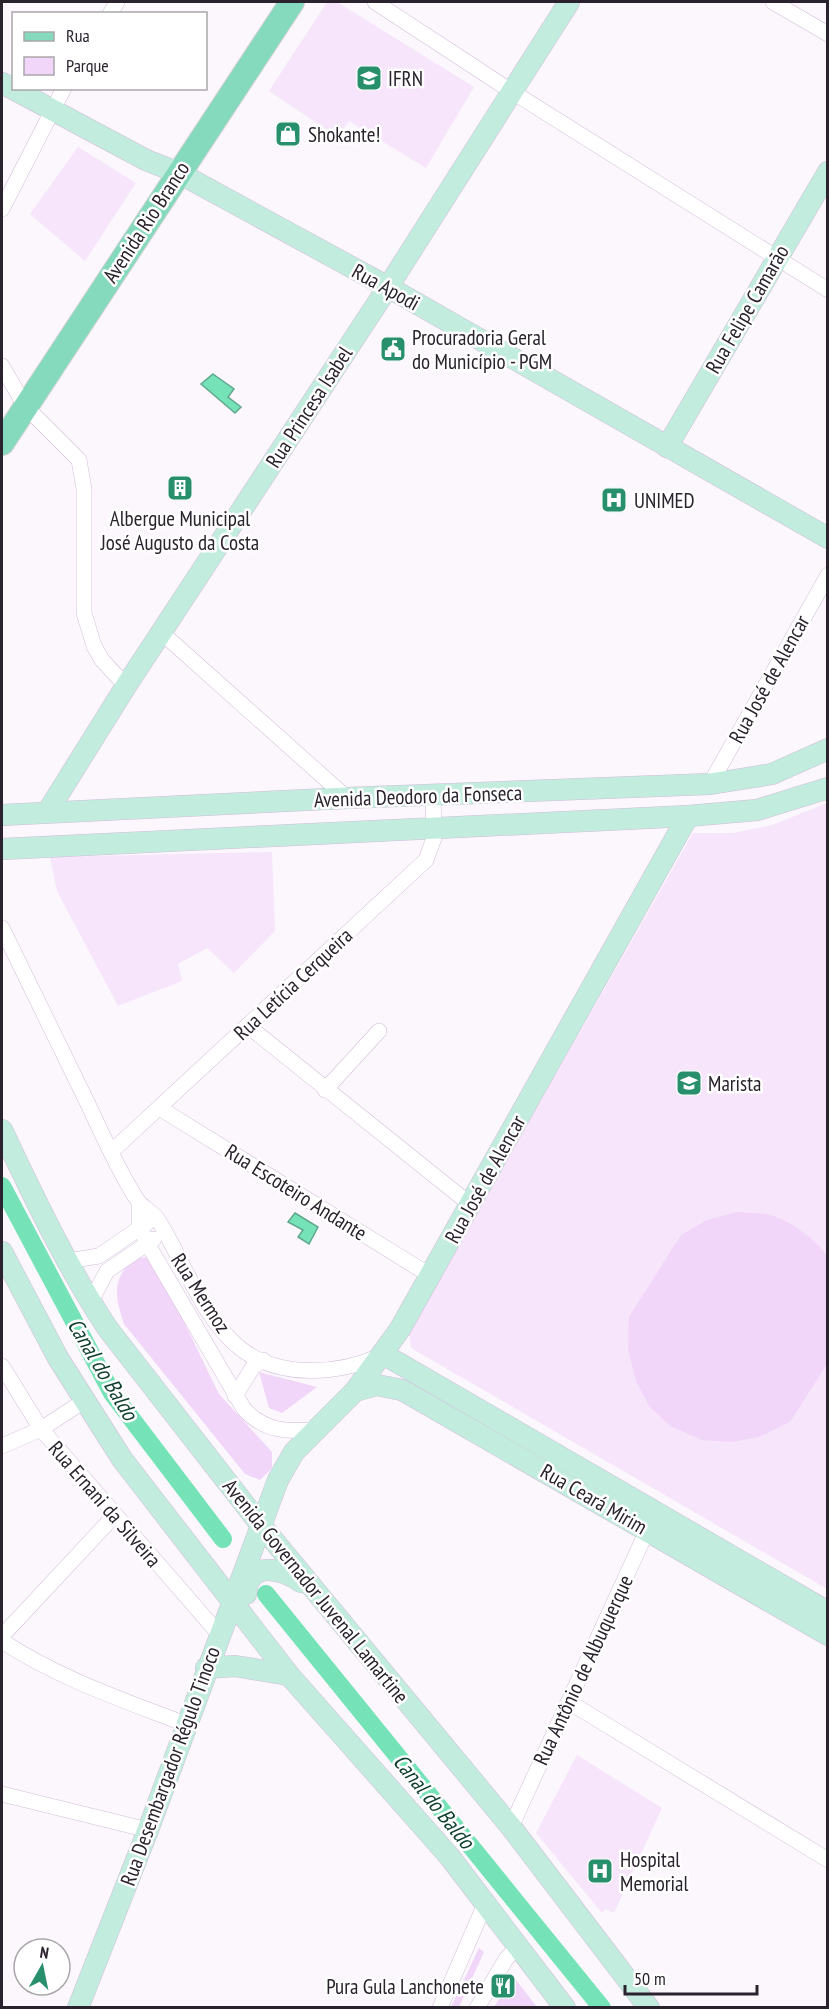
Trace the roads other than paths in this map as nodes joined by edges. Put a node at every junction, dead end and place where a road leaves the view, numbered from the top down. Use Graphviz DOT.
graph roads {
  1 [pos="292,2"];
  2 [pos="375,2"];
  3 [pos="569,2"];
  4 [pos="773,2"];
  5 [pos="828,34"];
  6 [pos="15,90"];
  7 [pos="63,90"];
  8 [pos="511,91"];
  9 [pos="51,110"];
  10 [pos="828,172"];
  11 [pos="179,173"];
  12 [pos="2,209"];
  13 [pos="776,258"];
  14 [pos="388,287"];
  15 [pos="828,290"];
  16 [pos="2,366"];
  17 [pos="25,406"];
  18 [pos="2,443"];
  19 [pos="667,447"];
  20 [pos="828,538"];
  21 [pos="828,574"];
  22 [pos="162,633"];
  23 [pos="126,686"];
  24 [pos="828,749"];
  25 [pos="711,784"];
  26 [pos="828,788"];
  27 [pos="587,789"];
  28 [pos="433,796"];
  29 [pos="347,798"];
  30 [pos="259,802"];
  31 [pos="48,811"];
  32 [pos="2,815"];
  33 [pos="688,816"];
  34 [pos="583,820"];
  35 [pos="435,827"];
  36 [pos="262,835"];
  37 [pos="2,849"];
  38 [pos="2,928"];
  39 [pos="248,1026"];
  40 [pos="379,1031"];
  41 [pos="325,1090"];
  42 [pos="161,1109"];
  43 [pos="2,1130"];
  44 [pos="111,1152"];
  45 [pos="139,1203"];
  46 [pos="471,1205"];
  47 [pos="157,1218"];
  48 [pos="139,1226"];
  49 [pos="164,1234"];
  50 [pos="147,1243"];
  51 [pos="2,1252"];
  52 [pos="68,1261"];
  53 [pos="431,1276"];
  54 [pos="90,1303"];
  55 [pos="383,1354"];
  56 [pos="263,1360"];
  57 [pos="2,1366"];
  58 [pos="355,1391"];
  59 [pos="235,1396"];
  60 [pos="84,1401"];
  61 [pos="41,1429"];
  62 [pos="317,1429"];
  63 [pos="2,1446"];
  64 [pos="114,1515"];
  65 [pos="651,1521"];
  66 [pos="260,1524"];
  67 [pos="320,1598"];
  68 [pos="232,1600"];
  69 [pos="828,1612"];
  70 [pos="248,1623"];
  71 [pos="219,1634"];
  72 [pos="828,1635"];
  73 [pos="2,1636"];
  74 [pos="2,1641"];
  75 [pos="206,1668"];
  76 [pos="289,1675"];
  77 [pos="569,1702"];
  78 [pos="185,1724"];
  79 [pos="2,1794"];
  80 [pos="511,1827"];
  81 [pos="148,1830"];
  82 [pos="828,1860"];
  83 [pos="485,1904"];
  84 [pos="517,1947"];
  85 [pos="78,2007"];
  86 [pos="440,2007"];
  87 [pos="477,2007"];
  88 [pos="565,2007"];
  89 [pos="649,2007"];
  1 -- 11 [label="main road, Avenida Rio Branco"];
  2 -- 8 [label="street"];
  3 -- 8 [label="main road, Rua Princesa Isabel"];
  4 -- 5 [label="street"];
  6 -- 9 [label="main road, Rua Apodi"];
  7 -- 9 [label="street"];
  8 -- 13 [label="street"];
  8 -- 14 [label="main road, Rua Princesa Isabel"];
  9 -- 11 [label="main road, Rua Apodi"];
  9 -- 12 [label="street"];
  10 -- 13 [label="main road, Rua Felipe Camarão"];
  11 -- 14 [label="main road, Rua Apodi"];
  11 -- 17 [label="main road, Avenida Rio Branco"];
  13 -- 15 [label="street"];
  13 -- 19 [label="main road, Rua Felipe Camarão"];
  14 -- 19 [label="main road, Rua Apodi"];
  14 -- 22 [label="main road, Rua Princesa Isabel"];
  16 -- 17 [label="street"];
  17 -- 18 [label="main road, Avenida Rio Branco"];
  17 -- 23 [label="street"];
  19 -- 20 [label="main road, Rua Apodi"];
  21 -- 25 [label="street, Rua José de Alencar"];
  22 -- 23 [label="main road, Rua Princesa Isabel"];
  22 -- 29 [label="street"];
  23 -- 31 [label="main road, Rua Princesa Isabel"];
  24 -- 25 [label="main road, Avenida Deodoro da Fonseca"];
  25 -- 27 [label="main road, Avenida Deodoro da Fonseca"];
  26 -- 33 [label="main road, Avenida Deodoro da Fonseca"];
  27 -- 28 [label="main road, Avenida Deodoro da Fonseca"];
  27 -- 34 [label="main road"];
  28 -- 29 [label="main road, Avenida Deodoro da Fonseca"];
  28 -- 35 [label="street, Rua Letícia Cerqueira"];
  29 -- 30 [label="main road, Avenida Deodoro da Fonseca"];
  30 -- 31 [label="main road, Avenida Deodoro da Fonseca"];
  30 -- 36 [label="main road"];
  31 -- 32 [label="main road, Avenida Deodoro da Fonseca"];
  33 -- 34 [label="main road, Avenida Deodoro da Fonseca"];
  33 -- 46 [label="main road, Rua José de Alencar"];
  34 -- 35 [label="main road, Avenida Deodoro da Fonseca"];
  35 -- 36 [label="main road, Avenida Deodoro da Fonseca"];
  35 -- 39 [label="street, Rua Letícia Cerqueira"];
  36 -- 37 [label="main road, Avenida Deodoro da Fonseca"];
  38 -- 44 [label="street, Rua Mermoz"];
  39 -- 41 [label="street"];
  39 -- 42 [label="street, Rua Letícia Cerqueira"];
  40 -- 41 [label="street"];
  41 -- 46 [label="street"];
  42 -- 44 [label="street, Rua Letícia Cerqueira"];
  42 -- 53 [label="street, Rua Escoteiro Andante"];
  43 -- 52 [label="main road, Avenida Governador Juvenal Lamartine"];
  44 -- 45 [label="street, Rua Mermoz"];
  45 -- 47 [label="street, Rua Mermoz"];
  45 -- 48 [label="street, Rua Mermoz"];
  46 -- 53 [label="main road, Rua José de Alencar"];
  47 -- 48 [label="street"];
  47 -- 49 [label="street, Rua Mermoz"];
  48 -- 50 [label="street, Rua Mermoz"];
  48 -- 52 [label="street"];
  49 -- 50 [label="street"];
  49 -- 56 [label="street, Rua Mermoz"];
  50 -- 54 [label="street"];
  50 -- 59 [label="street, Rua Mermoz"];
  51 -- 60 [label="main road"];
  52 -- 54 [label="main road, Avenida Governador Juvenal Lamartine"];
  53 -- 55 [label="main road, Rua José de Alencar"];
  54 -- 66 [label="main road, Avenida Governador Juvenal Lamartine"];
  55 -- 56 [label="street, Rua Mermoz"];
  55 -- 58 [label="main road, Rua José de Alencar"];
  55 -- 65 [label="main road, Rua Ceará Mirim"];
  56 -- 59 [label="street"];
  57 -- 61 [label="street, Rua Ernani da Silveira"];
  58 -- 62 [label="main road, Rua José de Alencar"];
  58 -- 65 [label="main road, Rua Ceará Mirim"];
  59 -- 62 [label="street, Rua Mermoz"];
  60 -- 61 [label="street"];
  60 -- 68 [label="main road"];
  61 -- 63 [label="street"];
  61 -- 64 [label="street, Rua Ernani da Silveira"];
  62 -- 66 [label="main road, Rua José de Alencar"];
  64 -- 71 [label="street, Rua Ernani da Silveira"];
  64 -- 73 [label="street"];
  65 -- 69 [label="main road, Rua Ceará Mirim"];
  65 -- 72 [label="main road, Rua Ceará Mirim"];
  65 -- 77 [label="street, Rua Antônio de Albuquerque"];
  66 -- 67 [label="main road, Avenida Governador Juvenal Lamartine"];
  66 -- 68 [label="main road, Rua Desembargador Régulo Tinoco"];
  67 -- 70 [label="main road"];
  67 -- 80 [label="main road, Avenida Governador Juvenal Lamartine"];
  68 -- 70 [label="main road"];
  68 -- 71 [label="main road, Rua Desembargador Régulo Tinoco"];
  70 -- 76 [label="main road"];
  71 -- 75 [label="main road, Rua Desembargador Régulo Tinoco"];
  74 -- 78 [label="street"];
  75 -- 76 [label="main road"];
  75 -- 78 [label="main road, Rua Desembargador Régulo Tinoco"];
  76 -- 83 [label="main road"];
  77 -- 80 [label="street, Rua Antônio de Albuquerque"];
  77 -- 82 [label="street"];
  78 -- 81 [label="main road, Rua Desembargador Régulo Tinoco"];
  79 -- 81 [label="street"];
  80 -- 89 [label="main road, Avenida Governador Juvenal Lamartine"];
  81 -- 85 [label="main road, Rua Desembargador Régulo Tinoco"];
  83 -- 84 [label="main road"];
  83 -- 86 [label="street"];
  84 -- 87 [label="street"];
  84 -- 88 [label="main road"];
}
